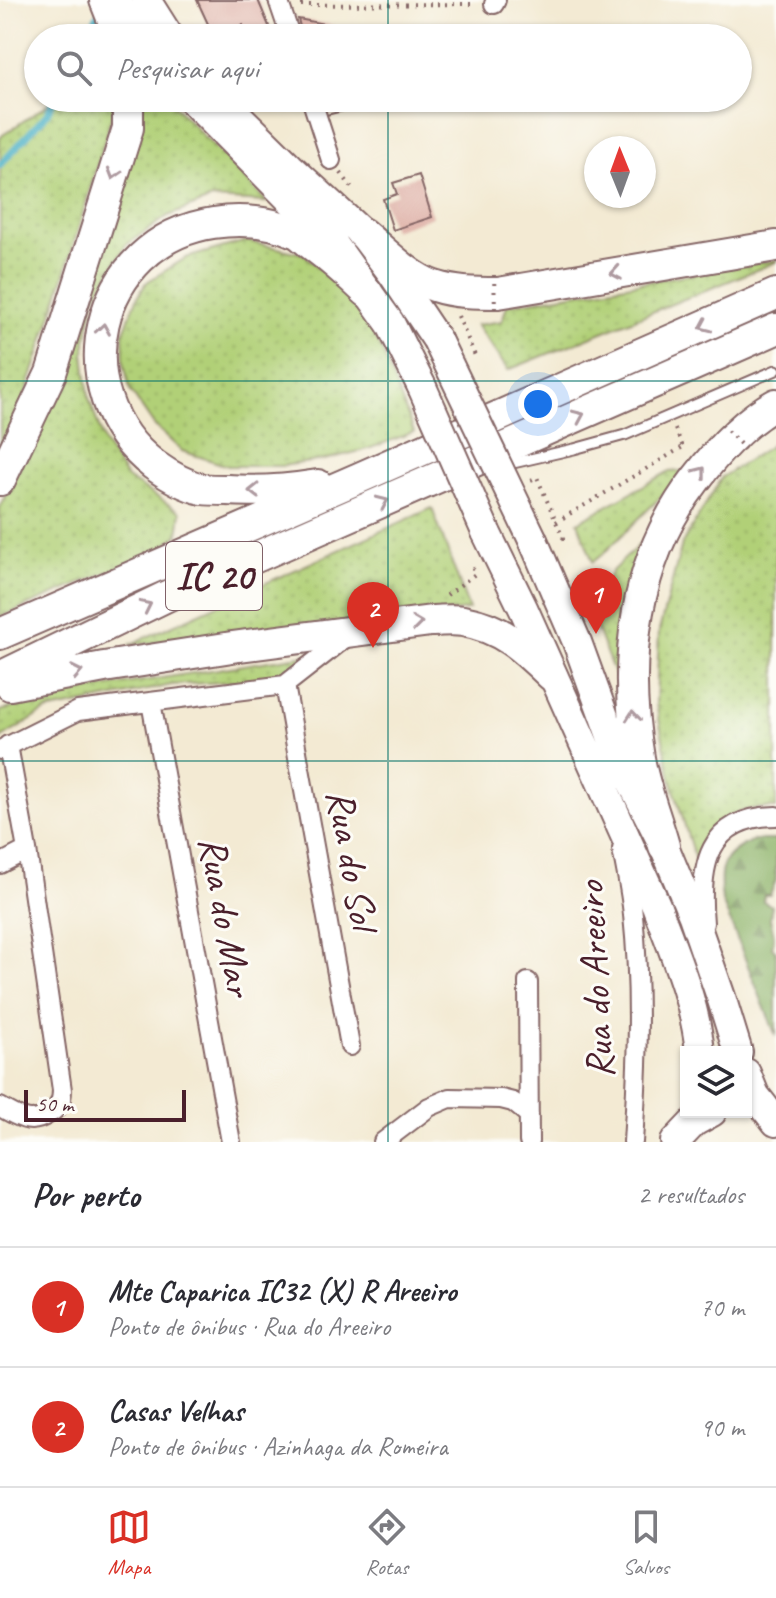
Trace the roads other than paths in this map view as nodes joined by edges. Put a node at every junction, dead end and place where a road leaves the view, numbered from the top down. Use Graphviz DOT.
graph roads {
  1 [pos="105,0"];
  2 [pos="114,0"];
  3 [pos="146,0"];
  4 [pos="278,0"];
  5 [pos="114,24"];
  6 [pos="131,24"];
  7 [pos="161,24"];
  8 [pos="286,24"];
  9 [pos="128,112"];
  10 [pos="204,112"];
  11 [pos="234,112"];
  12 [pos="316,112"];
  13 [pos="331,160"];
  14 [pos="362,233"];
  15 [pos="776,246"];
  16 [pos="367,292"];
  17 [pos="776,294"];
  18 [pos="776,329"];
  19 [pos="776,370"];
  20 [pos="776,404"];
  21 [pos="359,478"];
  22 [pos="0,480"];
  23 [pos="430,481"];
  24 [pos="354,632"];
  25 [pos="0,634"];
  26 [pos="552,676"];
  27 [pos="0,677"];
  28 [pos="285,685"];
  29 [pos="0,687"];
  30 [pos="151,702"];
  31 [pos="4,748"];
  32 [pos="616,814"];
  33 [pos="776,816"];
  34 [pos="664,846"];
  35 [pos="27,850"];
  36 [pos="0,864"];
  37 [pos="528,982"];
  38 [pos="722,1000"];
  39 [pos="350,1046"];
  40 [pos="699,1046"];
  41 [pos="736,1046"];
  42 [pos="752,1088"];
  43 [pos="0,1107"];
  44 [pos="752,1111"];
  45 [pos="529,1115"];
  46 [pos="701,1118"];
  47 [pos="775,1121"];
  48 [pos="682,1129"];
  49 [pos="231,1142"];
  50 [pos="383,1142"];
  51 [pos="529,1142"];
  52 [pos="633,1142"];
  1 -- 5 [label="highway"];
  2 -- 6 [label="main road"];
  3 -- 7 [label="main road"];
  4 -- 8 [label="street"];
  9 -- 22 [label="highway, one-way"];
  10 -- 16 [label="main road"];
  11 -- 14 [label="main road"];
  12 -- 13 [label="street"];
  15 -- 14 [label="highway, one-way"];
  14 -- 34 [label="main road, bridge"];
  21 -- 16 [label="highway, one-way"];
  16 -- 26 [label="main road, bridge"];
  17 -- 21 [label="highway, IC 20, one-way"];
  23 -- 18 [label="highway, IC 20, one-way"];
  19 -- 23 [label="lane"];
  34 -- 20 [label="highway, one-way"];
  21 -- 25 [label="highway, IC 20"];
  27 -- 23 [label="highway, IC 20, one-way"];
  24 -- 26 [label="highway, one-way"];
  24 -- 28 [label="street"];
  29 -- 24 [label="highway, one-way"];
  26 -- 32 [label="main road"];
  28 -- 30 [label="street"];
  28 -- 39 [label="street, Rua do Sol"];
  30 -- 31 [label="street"];
  30 -- 49 [label="street, Rua do Mar"];
  31 -- 35 [label="street"];
  32 -- 40 [label="main road"];
  32 -- 52 [label="street, Rua do Areeiro"];
  33 -- 38 [label="street"];
  34 -- 38 [label="main road"];
  35 -- 36 [label="street"];
  35 -- 43 [label="street"];
  37 -- 45 [label="street"];
  38 -- 41 [label="main road"];
  42 -- 47 [label="main road"];
  44 -- 47 [label="main road"];
  45 -- 50 [label="street"];
  45 -- 51 [label="street"];
  46 -- 48 [label="main road"];
}
